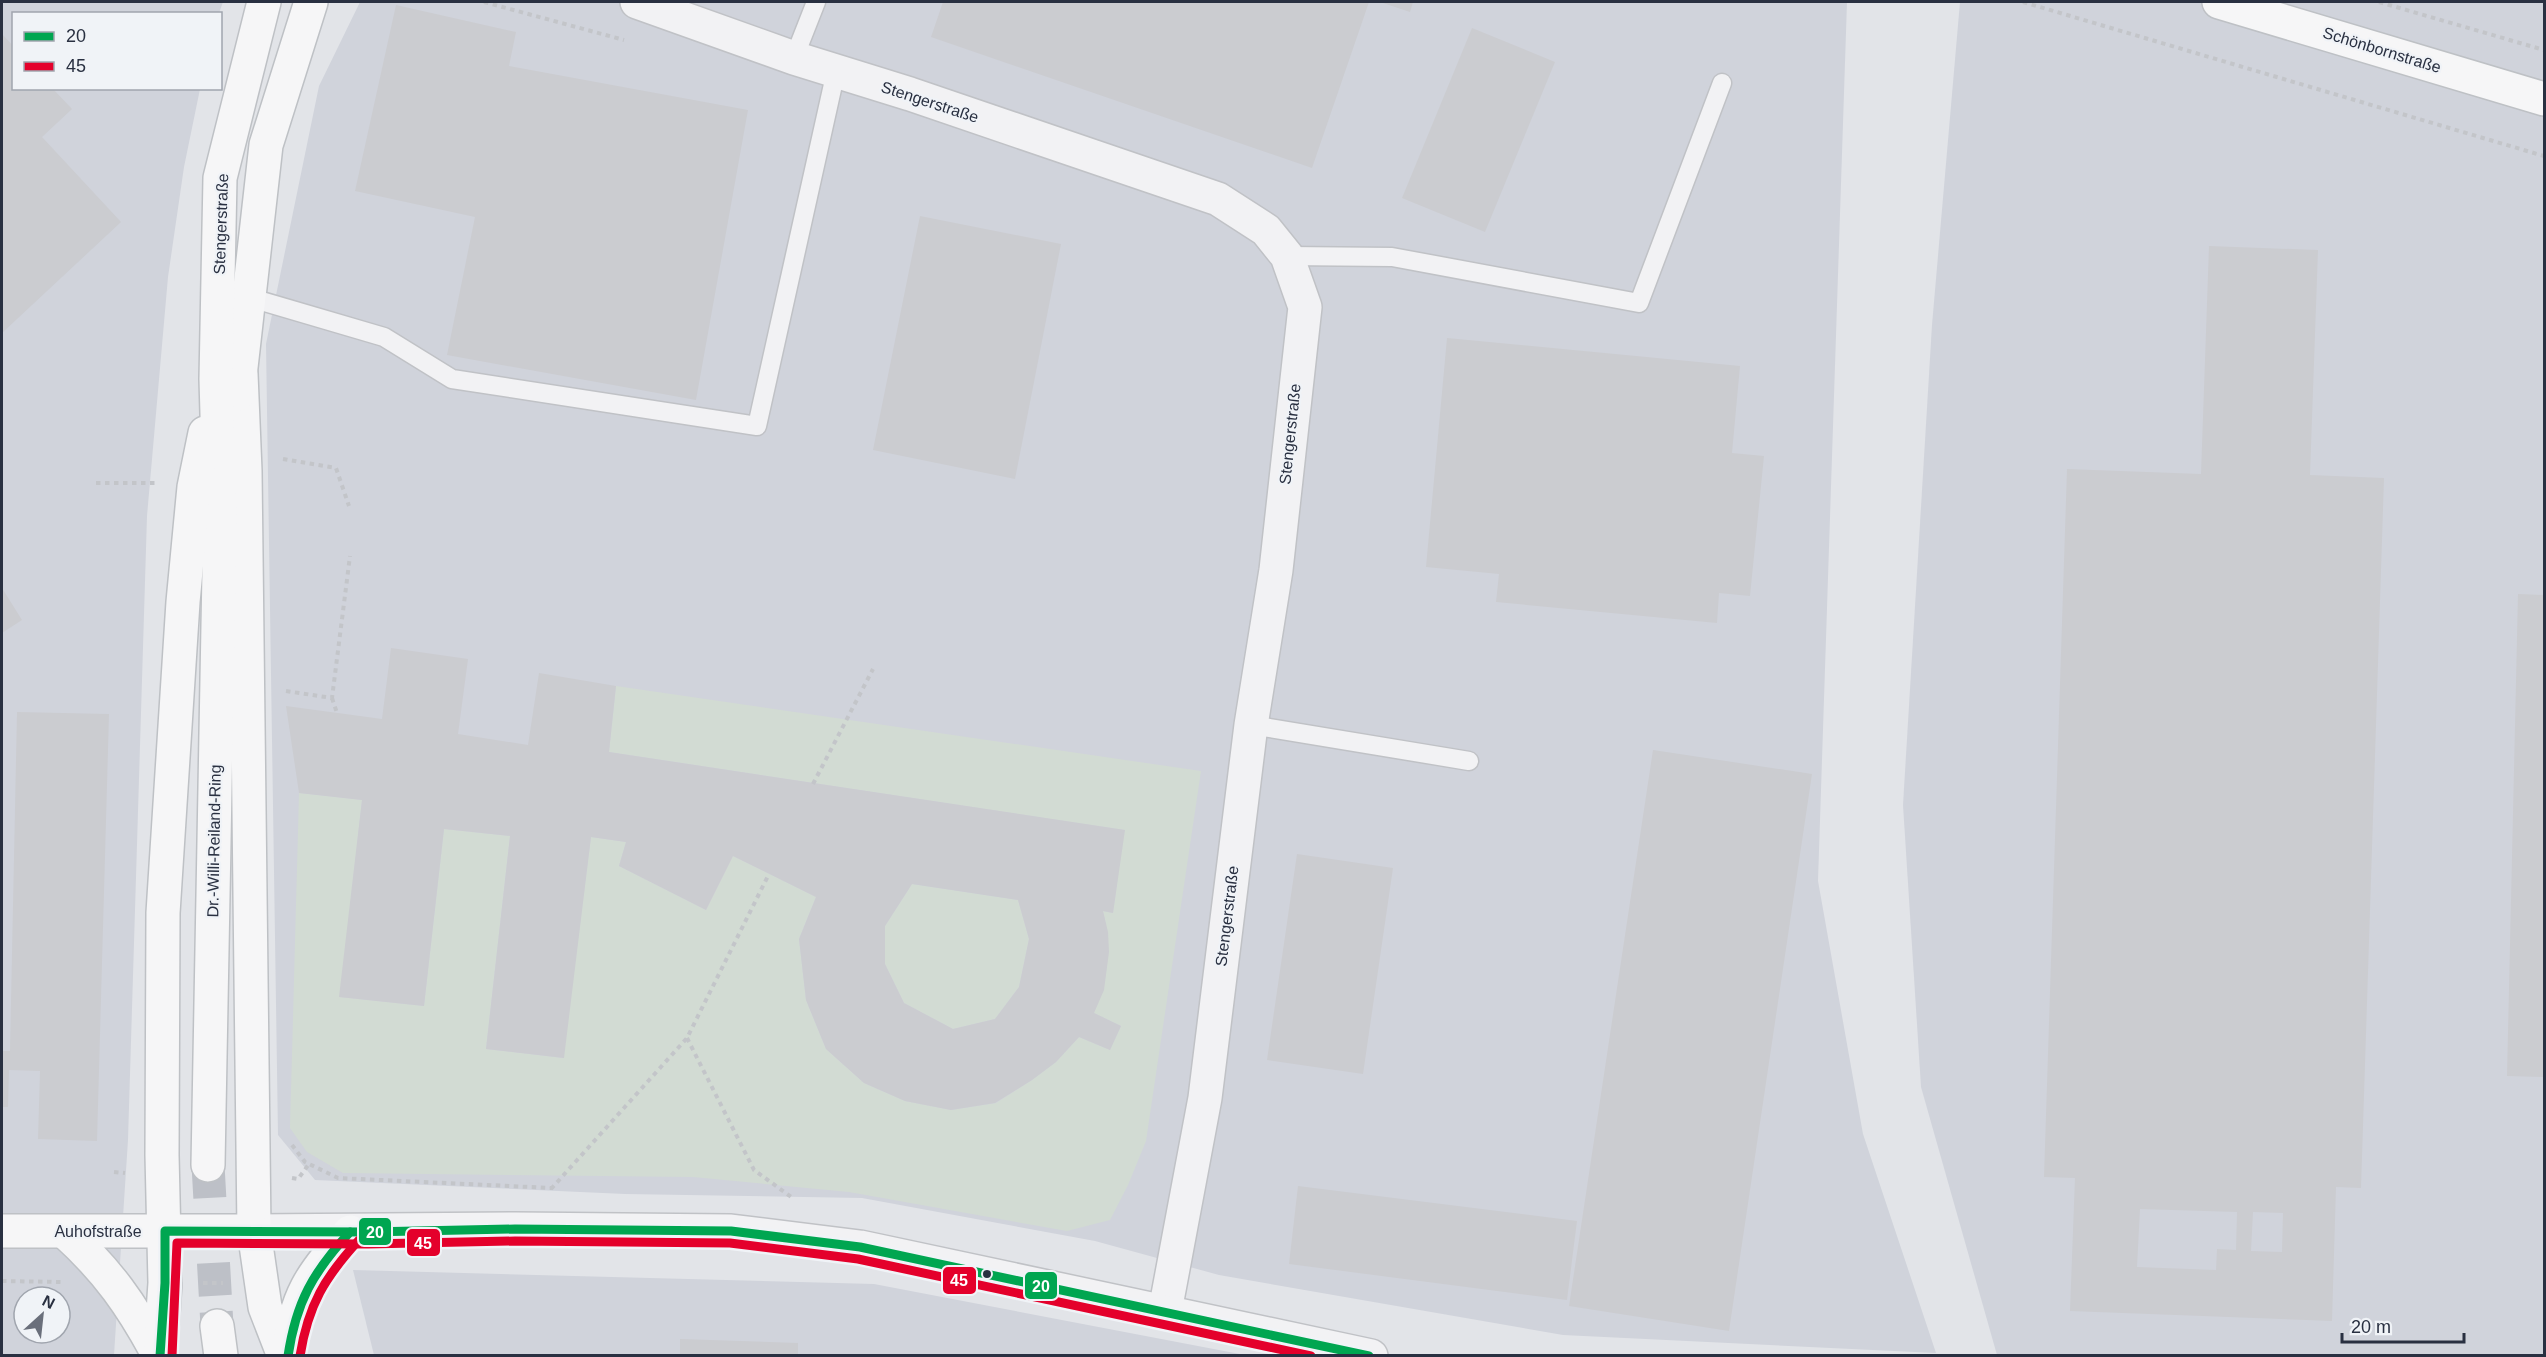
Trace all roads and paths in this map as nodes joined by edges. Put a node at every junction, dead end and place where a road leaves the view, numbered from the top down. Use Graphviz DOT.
graph roads {
  1 [pos="264,2"];
  2 [pos="311,2"];
  3 [pos="637,2"];
  4 [pos="816,2"];
  5 [pos="2023,2"];
  6 [pos="2219,2"];
  7 [pos="2379,2"];
  8 [pos="2544,51"];
  9 [pos="794,58"];
  10 [pos="836,71"];
  11 [pos="1722,83"];
  12 [pos="2544,99"];
  13 [pos="2544,156"];
  14 [pos="1287,256"];
  15 [pos="248,297"];
  16 [pos="228,376"];
  17 [pos="278,458"];
  18 [pos="96,483"];
  19 [pos="194,487"];
  20 [pos="350,506"];
  21 [pos="350,556"];
  22 [pos="873,669"];
  23 [pos="293,692"];
  24 [pos="332,698"];
  25 [pos="337,713"];
  26 [pos="1251,725"];
  27 [pos="1469,761"];
  28 [pos="813,784"];
  29 [pos="769,874"];
  30 [pos="687,1038"];
  31 [pos="291,1144"];
  32 [pos="208,1165"];
  33 [pos="552,1188"];
  34 [pos="802,1205"];
  35 [pos="515,1229"];
  36 [pos="2,1231"];
  37 [pos="165,1231"];
  38 [pos="65,1232"];
  39 [pos="254,1232"];
  40 [pos="350,1232"];
  41 [pos="1165,1311"];
  42 [pos="159,1356"];
  43 [pos="286,1356"];
  44 [pos="1371,1356"];
  1 -- 16 [label="main road, Stengerstraße"];
  2 -- 15 [label="main road, Stengerstraße"];
  3 -- 9 [label="street, Stengerstraße"];
  4 -- 9 [label="lane"];
  5 -- 13 [label="path"];
  6 -- 12 [label="main road, Schönbornstraße"];
  7 -- 8 [label="path"];
  9 -- 10 [label="street, Stengerstraße"];
  10 -- 14 [label="street, Stengerstraße"];
  10 -- 15 [label="lane"];
  11 -- 14 [label="lane"];
  14 -- 26 [label="street, Stengerstraße"];
  15 -- 16 [label="main road, Stengerstraße"];
  16 -- 19 [label="main road"];
  16 -- 32 [label="main road, Dr.-Willi-Reiland-Ring"];
  16 -- 39 [label="main road"];
  17 -- 20 [label="path"];
  18 -- 19 [label="path"];
  19 -- 37 [label="main road"];
  21 -- 24 [label="path"];
  22 -- 28 [label="path"];
  23 -- 24 [label="path"];
  24 -- 25 [label="path"];
  26 -- 27 [label="lane"];
  26 -- 41 [label="street, Stengerstraße"];
  29 -- 30 [label="path"];
  30 -- 33 [label="path"];
  30 -- 34 [label="path"];
  31 -- 33 [label="path"];
  33 -- 35 [label="path"];
  35 -- 40 [label="street, Auhofstraße"];
  35 -- 41 [label="street, Auhofstraße"];
  36 -- 38 [label="main road, Auhofstraße"];
  37 -- 38 [label="main road, Auhofstraße"];
  37 -- 39 [label="main road, Auhofstraße"];
  37 -- 42 [label="main road"];
  38 -- 42 [label="main road"];
  39 -- 40 [label="street, Auhofstraße"];
  39 -- 43 [label="main road"];
  40 -- 43 [label="main road"];
  41 -- 44 [label="street, Auhofstraße"];
}
